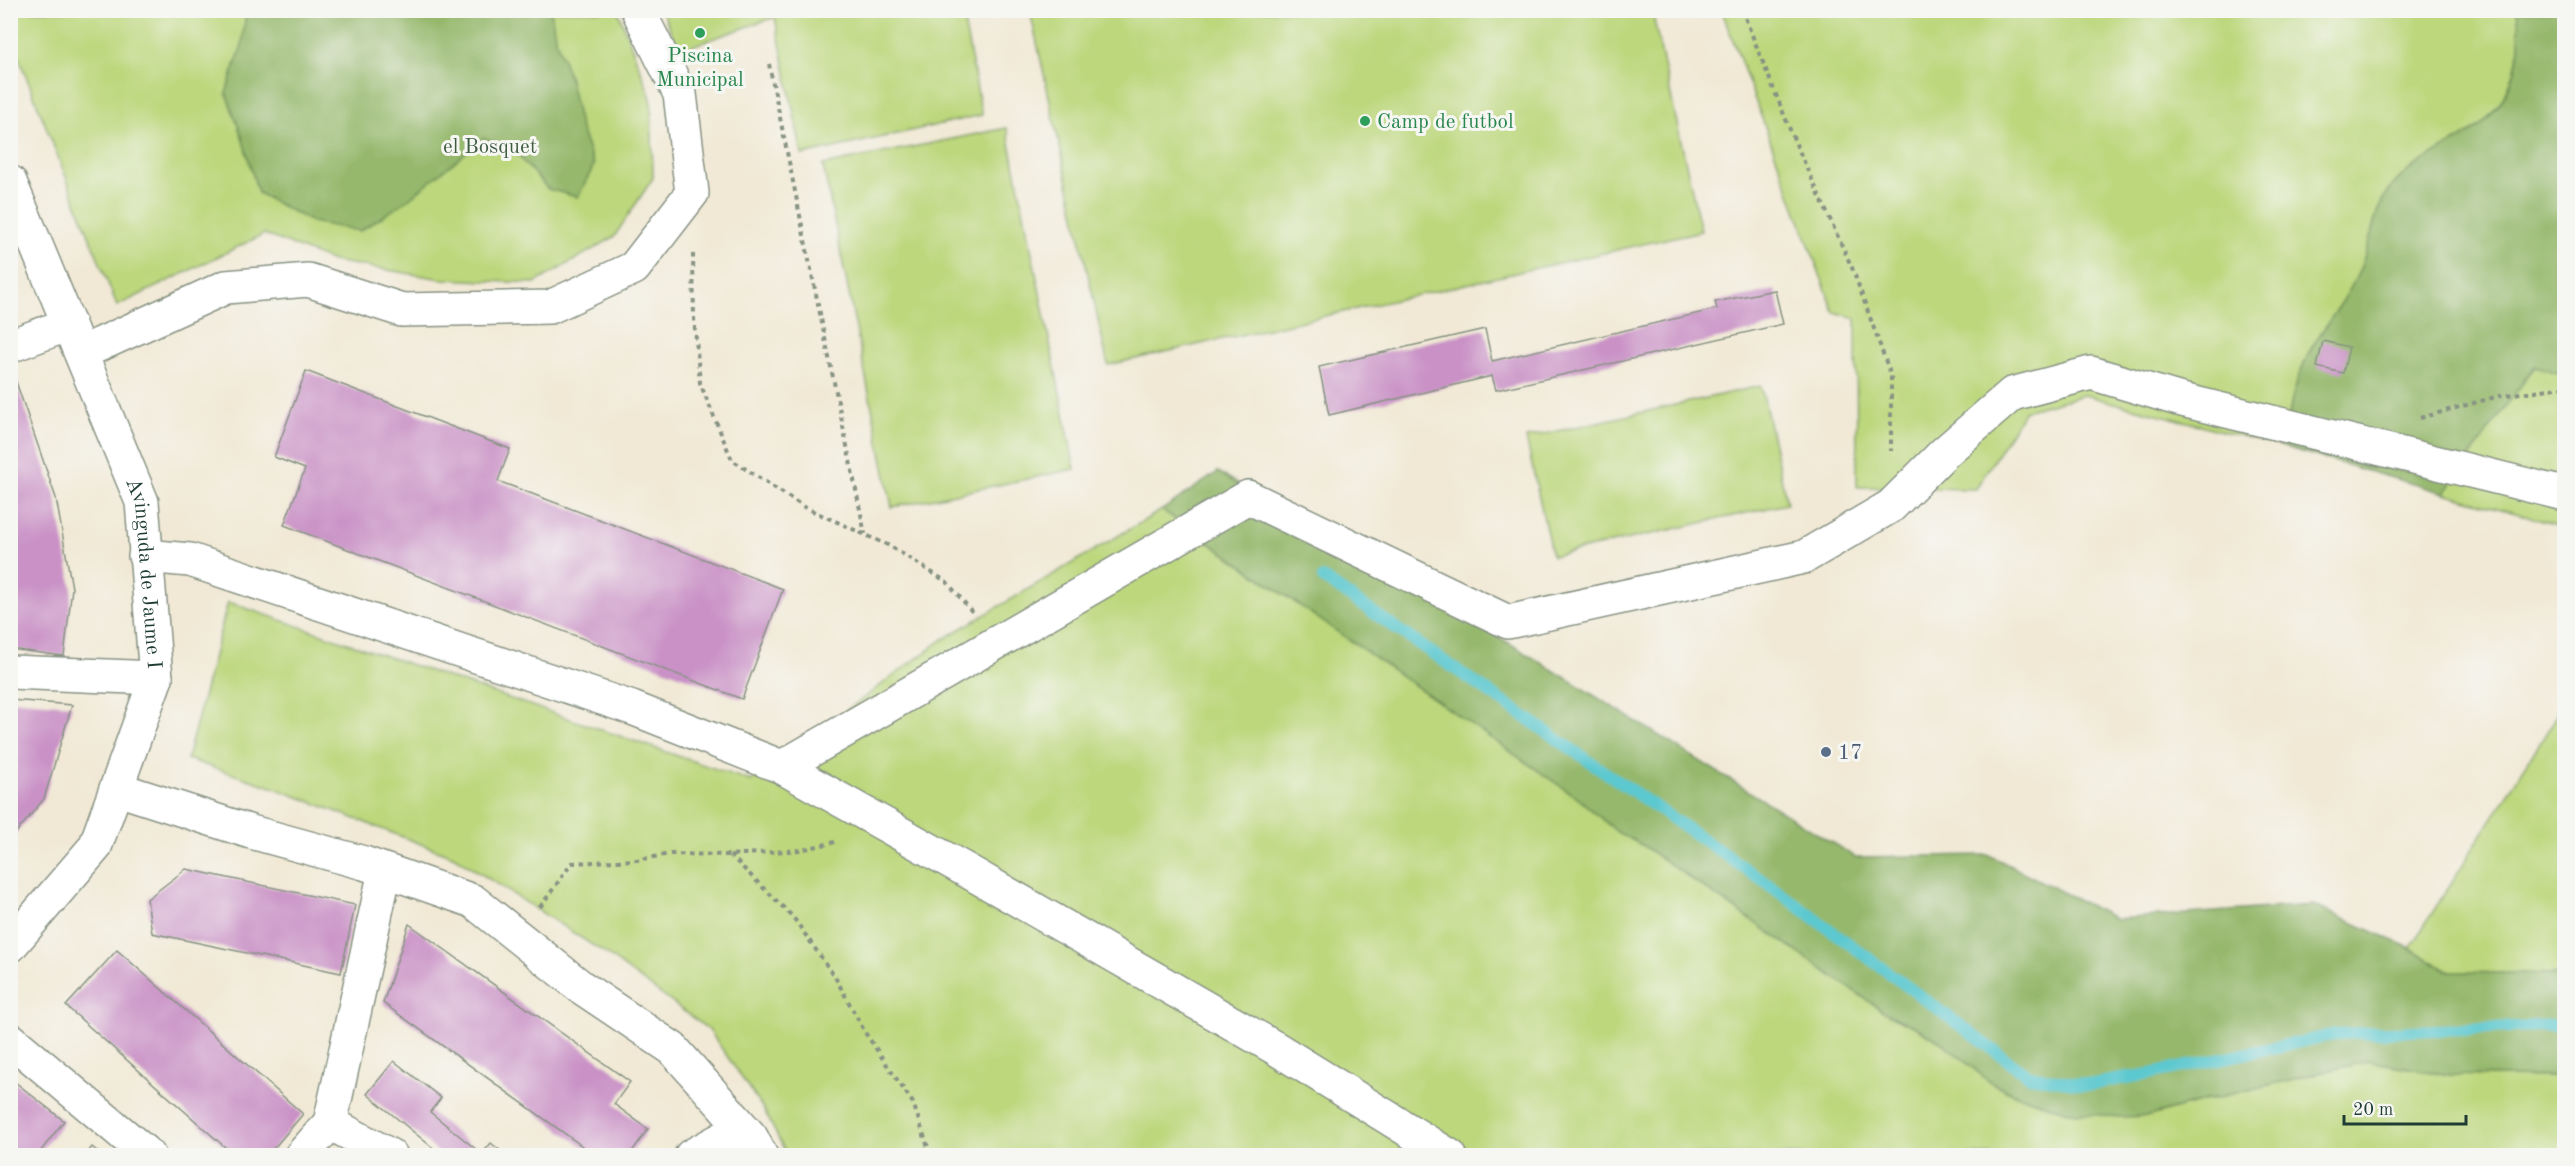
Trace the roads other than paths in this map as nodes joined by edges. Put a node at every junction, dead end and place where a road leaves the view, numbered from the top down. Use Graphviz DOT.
graph roads {
  1 [pos="638,10"];
  2 [pos="10,182"];
  3 [pos="75,339"];
  4 [pos="10,346"];
  5 [pos="2565,494"];
  6 [pos="146,556"];
  7 [pos="10,672"];
  8 [pos="156,678"];
  9 [pos="782,767"];
  10 [pos="118,789"];
  11 [pos="385,871"];
  12 [pos="10,946"];
  13 [pos="10,1039"];
  14 [pos="330,1123"];
  15 [pos="742,1128"];
  16 [pos="149,1155"];
  17 [pos="301,1155"];
  18 [pos="392,1155"];
  19 [pos="692,1155"];
  20 [pos="761,1155"];
  21 [pos="1450,1155"];
  1 -- 3 [label="street"];
  2 -- 3 [label="street, Avinguda de Jaume I"];
  3 -- 4 [label="street"];
  3 -- 6 [label="street, Avinguda de Jaume I"];
  5 -- 9 [label="street"];
  6 -- 8 [label="street, Avinguda de Jaume I"];
  6 -- 9 [label="street"];
  7 -- 8 [label="street"];
  8 -- 10 [label="street, Avinguda de Jaume I"];
  9 -- 21 [label="street"];
  10 -- 11 [label="street"];
  10 -- 12 [label="street, Avinguda de Jaume I"];
  11 -- 14 [label="street"];
  11 -- 15 [label="street"];
  13 -- 16 [label="street"];
  14 -- 17 [label="street"];
  14 -- 18 [label="street"];
  15 -- 19 [label="street"];
  15 -- 20 [label="street"];
}
